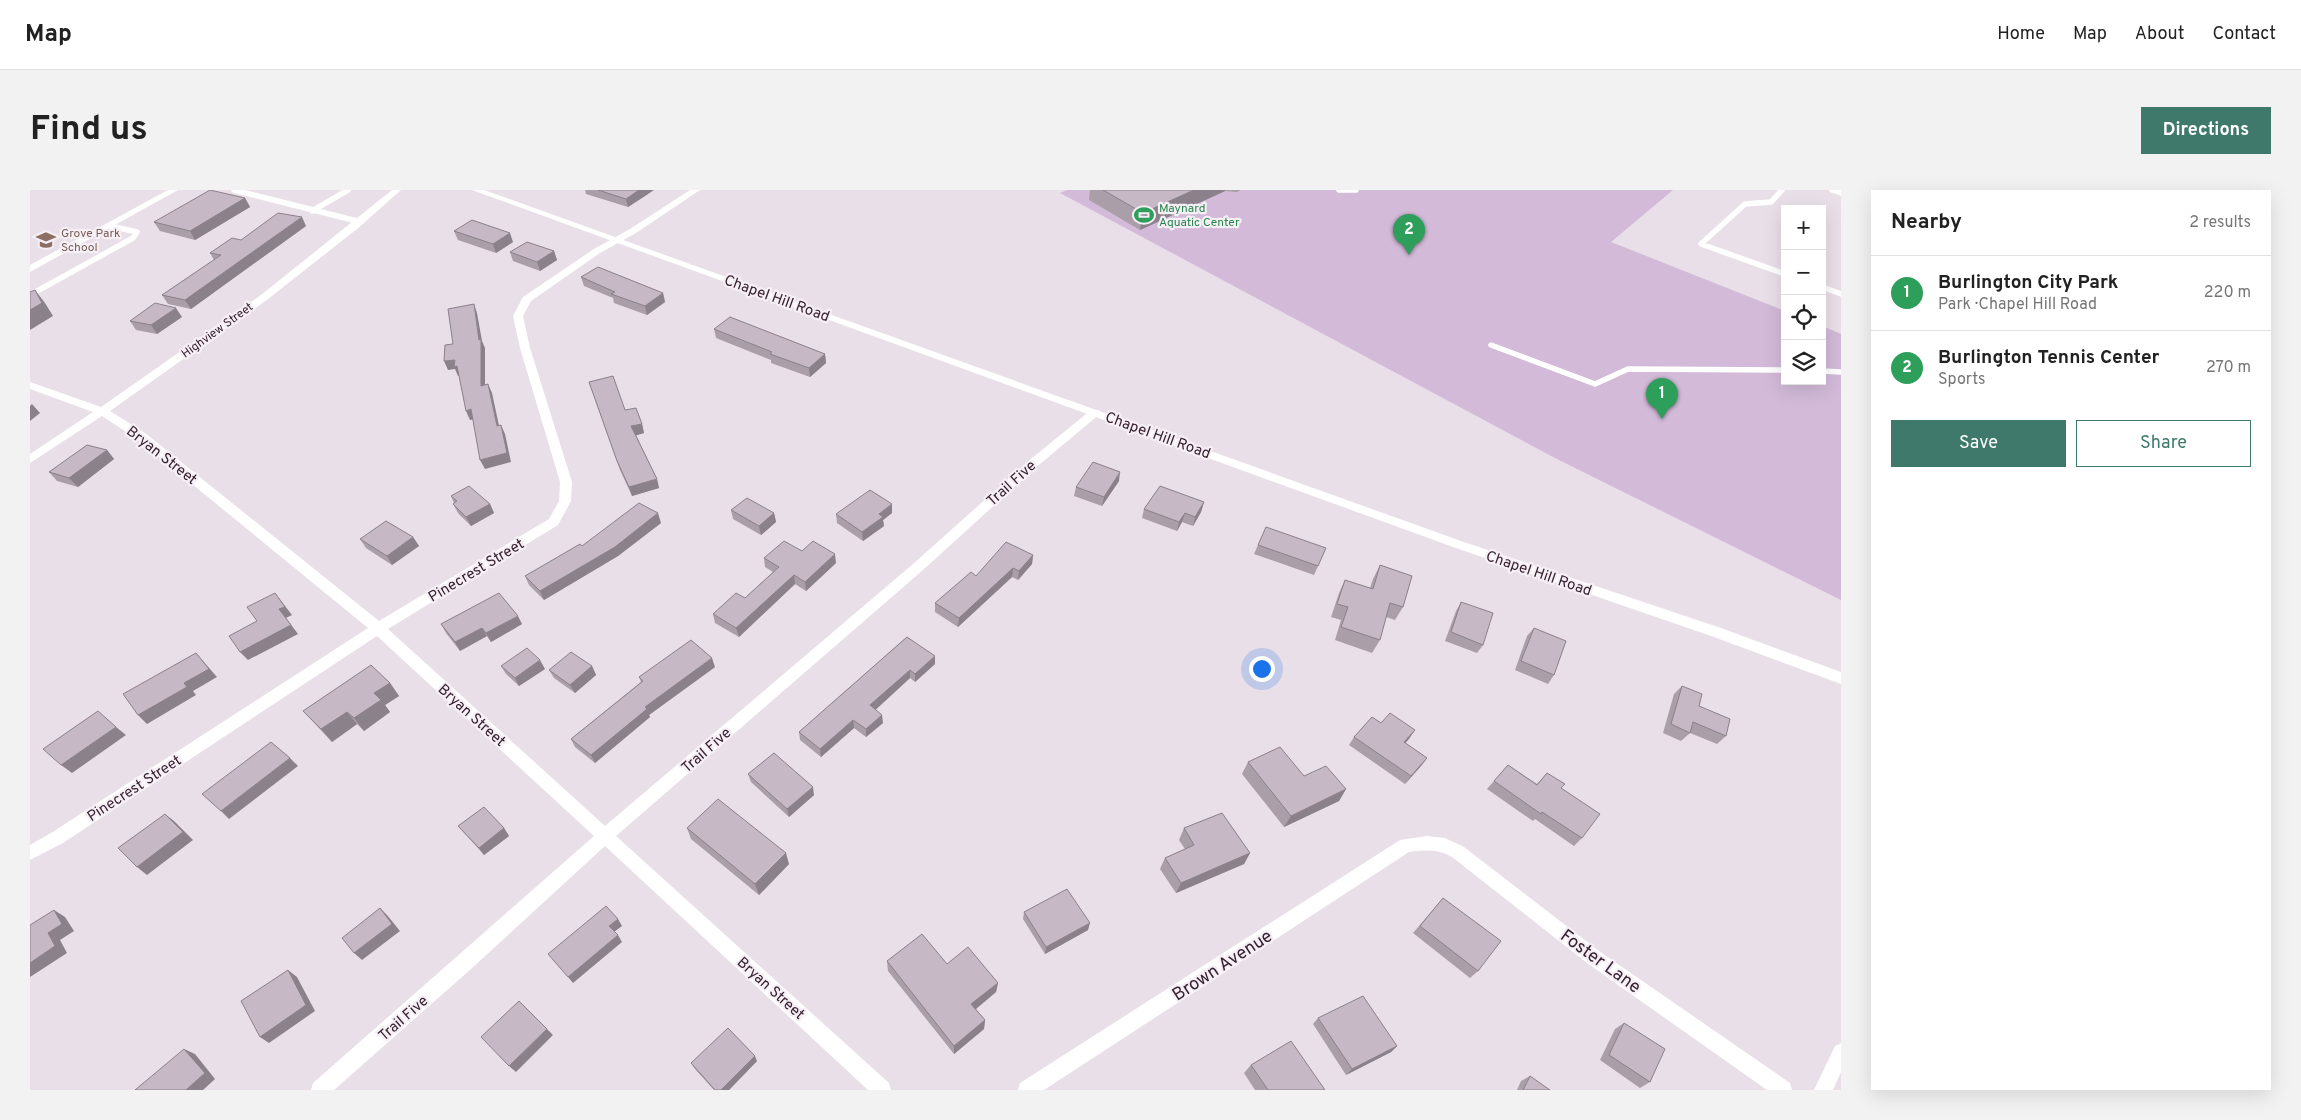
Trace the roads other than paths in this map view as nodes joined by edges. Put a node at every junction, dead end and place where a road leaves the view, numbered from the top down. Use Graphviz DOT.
graph roads {
  1 [pos="174,190"];
  2 [pos="234,190"];
  3 [pos="348,190"];
  4 [pos="396,190"];
  5 [pos="476,190"];
  6 [pos="696,190"];
  7 [pos="1338,190"];
  8 [pos="1356,190"];
  9 [pos="1782,190"];
  10 [pos="1832,190"];
  11 [pos="1841,193"];
  12 [pos="312,211"];
  13 [pos="361,222"];
  14 [pos="110,226"];
  15 [pos="617,240"];
  16 [pos="30,269"];
  17 [pos="1781,273"];
  18 [pos="1826,288"];
  19 [pos="1841,294"];
  20 [pos="30,295"];
  21 [pos="1491,345"];
  22 [pos="1781,370"];
  23 [pos="1826,371"];
  24 [pos="1841,372"];
  25 [pos="30,385"];
  26 [pos="102,411"];
  27 [pos="1095,413"];
  28 [pos="30,459"];
  29 [pos="378,628"];
  30 [pos="1841,678"];
  31 [pos="606,836"];
  32 [pos="1417,844"];
  33 [pos="30,853"];
  34 [pos="1841,1052"];
  35 [pos="320,1090"];
  36 [pos="882,1090"];
  37 [pos="1027,1090"];
  38 [pos="1783,1090"];
  39 [pos="1823,1090"];
  1 -- 14 [label="street"];
  2 -- 12 [label="lane"];
  3 -- 12 [label="lane"];
  4 -- 13 [label="street, Highview Street"];
  5 -- 15 [label="street, Chapel Hill Road"];
  6 -- 15 [label="street, Pinecrest Street"];
  7 -- 8 [label="lane"];
  9 -- 17 [label="lane"];
  10 -- 11 [label="lane"];
  12 -- 13 [label="lane"];
  13 -- 26 [label="street, Highview Street"];
  14 -- 16 [label="street"];
  14 -- 20 [label="lane"];
  15 -- 27 [label="street, Chapel Hill Road"];
  15 -- 29 [label="street, Pinecrest Street"];
  18 -- 19 [label="lane"];
  21 -- 22 [label="lane"];
  23 -- 24 [label="lane"];
  25 -- 26 [label="street, Bryan Street"];
  26 -- 28 [label="street, Highview Street"];
  26 -- 29 [label="street, Bryan Street"];
  27 -- 30 [label="street, Chapel Hill Road"];
  27 -- 31 [label="street, Trail Five"];
  29 -- 31 [label="street, Bryan Street"];
  29 -- 33 [label="street, Pinecrest Street"];
  31 -- 35 [label="street, Trail Five"];
  31 -- 36 [label="street, Bryan Street"];
  32 -- 37 [label="street, Brown Avenue"];
  32 -- 38 [label="street, Foster Lane"];
  34 -- 39 [label="street"];
}
